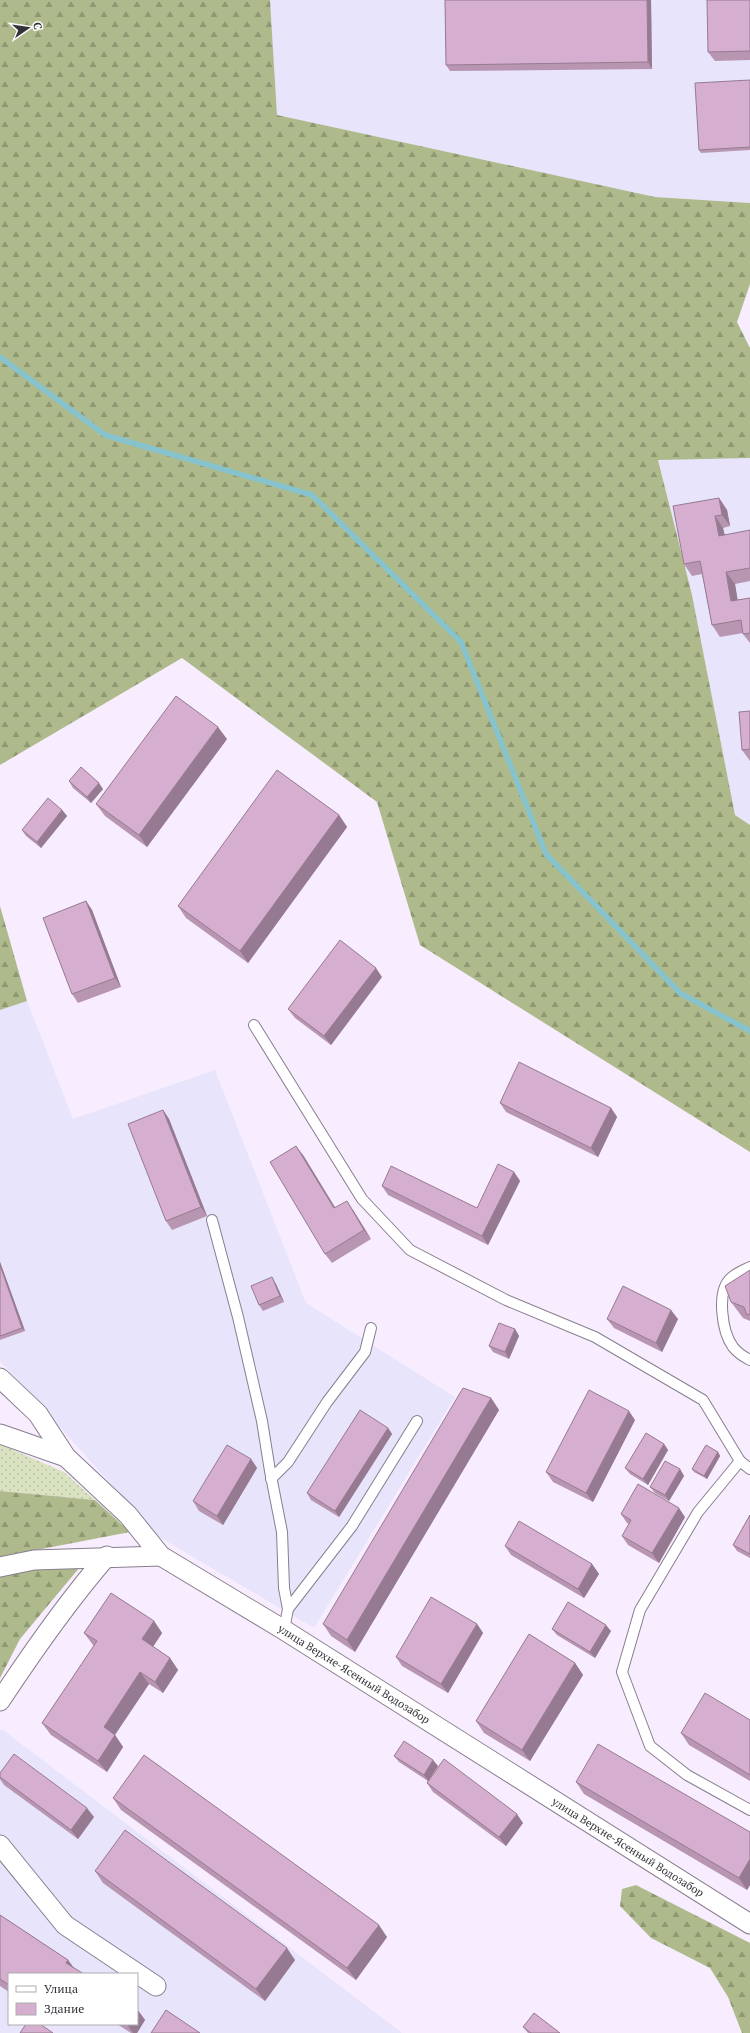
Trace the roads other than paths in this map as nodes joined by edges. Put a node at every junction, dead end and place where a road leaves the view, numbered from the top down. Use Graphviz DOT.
graph roads {
  1 [pos="254,1025"];
  2 [pos="212,1220"];
  3 [pos="750,1267"];
  4 [pos="371,1328"];
  5 [pos="750,1360"];
  6 [pos="0,1378"];
  7 [pos="417,1422"];
  8 [pos="0,1434"];
  9 [pos="66,1457"];
  10 [pos="740,1461"];
  11 [pos="750,1469"];
  12 [pos="271,1479"];
  13 [pos="108,1556"];
  14 [pos="161,1556"];
  15 [pos="0,1567"];
  16 [pos="288,1609"];
  17 [pos="284,1630"];
  18 [pos="0,1702"];
  19 [pos="750,1810"];
  20 [pos="0,1845"];
  21 [pos="750,1924"];
  22 [pos="137,1973"];
  23 [pos="138,1974"];
  24 [pos="156,1986"];
  1 -- 10 [label="lane"];
  2 -- 12 [label="lane"];
  3 -- 5 [label="lane"];
  4 -- 12 [label="lane"];
  6 -- 9 [label="street, улица Верхне-Ясенный Водозабор"];
  7 -- 16 [label="lane"];
  8 -- 9 [label="street"];
  9 -- 14 [label="street, улица Верхне-Ясенный Водозабор"];
  10 -- 11 [label="lane"];
  10 -- 19 [label="lane"];
  12 -- 16 [label="lane"];
  13 -- 14 [label="street"];
  13 -- 15 [label="street"];
  13 -- 18 [label="street"];
  14 -- 17 [label="street, улица Верхне-Ясенный Водозабор"];
  16 -- 17 [label="lane"];
  17 -- 21 [label="street, улица Верхне-Ясенный Водозабор"];
  20 -- 22 [label="street"];
  23 -- 24 [label="street"];
}
